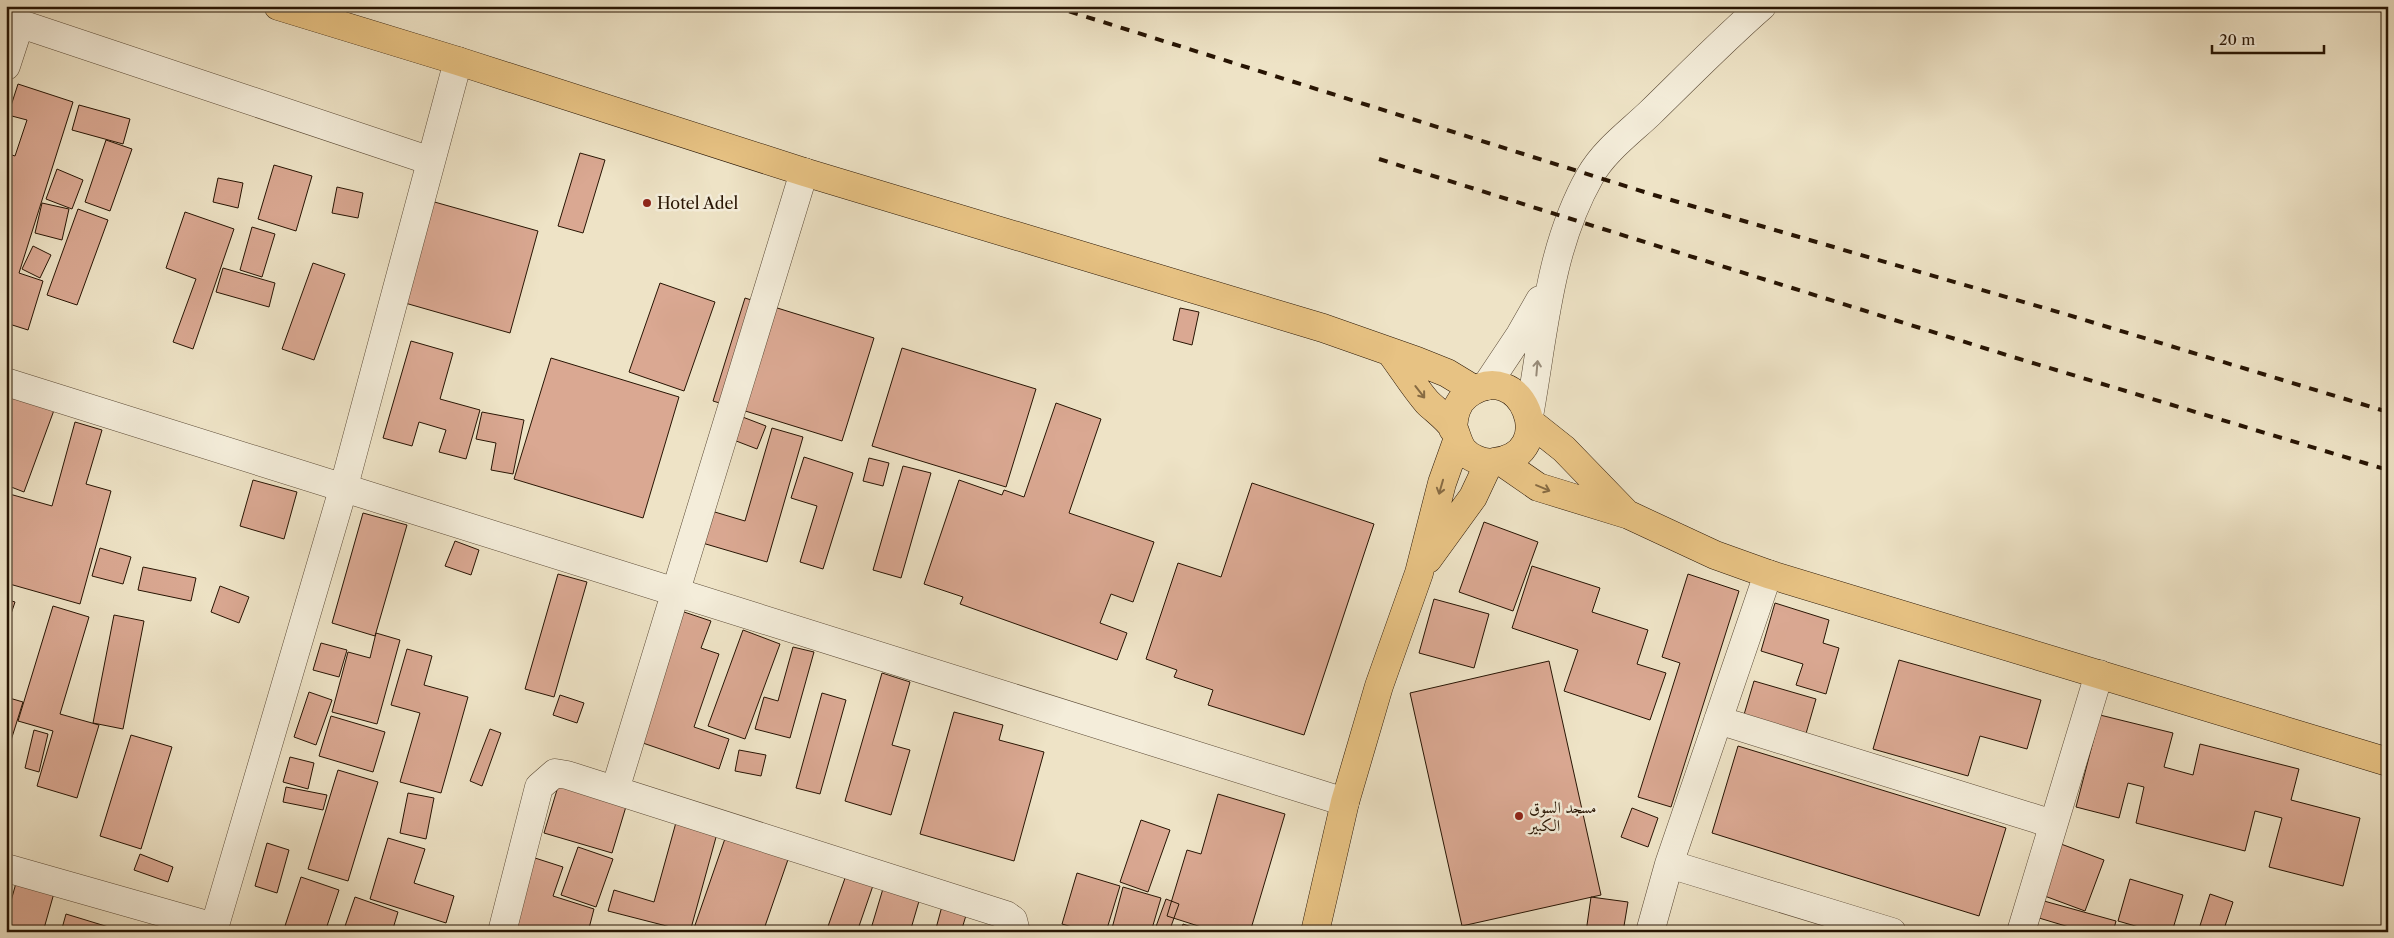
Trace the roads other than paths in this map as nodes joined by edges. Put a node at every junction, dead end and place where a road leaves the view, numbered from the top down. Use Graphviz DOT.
graph roads {
  1 [pos="278,6"];
  2 [pos="1762,6"];
  3 [pos="13,21"];
  4 [pos="458,61"];
  5 [pos="6,66"];
  6 [pos="431,161"];
  7 [pos="804,172"];
  8 [pos="1552,279"];
  9 [pos="1391,352"];
  10 [pos="6,382"];
  11 [pos="1480,388"];
  12 [pos="1530,419"];
  13 [pos="1455,435"];
  14 [pos="1495,462"];
  15 [pos="344,486"];
  16 [pos="1629,516"];
  17 [pos="1418,573"];
  18 [pos="1768,574"];
  19 [pos="674,593"];
  20 [pos="2098,674"];
  21 [pos="1718,720"];
  22 [pos="2388,762"];
  23 [pos="615,790"];
  24 [pos="1345,802"];
  25 [pos="2053,824"];
  26 [pos="1670,864"];
  27 [pos="6,868"];
  28 [pos="214,929"];
  29 [pos="502,932"];
  30 [pos="1016,932"];
  31 [pos="1314,932"];
  32 [pos="1650,932"];
  33 [pos="1892,932"];
  34 [pos="2021,932"];
  1 -- 4 [label="main road"];
  2 -- 8 [label="street"];
  3 -- 5 [label="street"];
  3 -- 6 [label="street"];
  4 -- 6 [label="street"];
  4 -- 7 [label="main road"];
  6 -- 15 [label="street"];
  7 -- 9 [label="main road"];
  7 -- 19 [label="street"];
  8 -- 11 [label="street"];
  12 -- 8 [label="street, one-way"];
  9 -- 11 [label="main road"];
  9 -- 13 [label="main road, one-way"];
  10 -- 15 [label="street"];
  11 -- 12 [label="main road"];
  11 -- 13 [label="main road"];
  12 -- 14 [label="main road"];
  12 -- 16 [label="main road"];
  13 -- 14 [label="main road"];
  13 -- 17 [label="main road, one-way"];
  14 -- 16 [label="main road, one-way"];
  14 -- 17 [label="main road"];
  15 -- 19 [label="street"];
  15 -- 28 [label="street"];
  16 -- 18 [label="main road"];
  17 -- 24 [label="main road"];
  18 -- 20 [label="main road"];
  18 -- 21 [label="street"];
  19 -- 23 [label="street"];
  19 -- 24 [label="street"];
  20 -- 22 [label="main road"];
  20 -- 25 [label="street"];
  21 -- 25 [label="street"];
  21 -- 26 [label="street"];
  23 -- 29 [label="street"];
  23 -- 30 [label="street"];
  24 -- 31 [label="main road"];
  25 -- 34 [label="street"];
  26 -- 32 [label="street"];
  26 -- 33 [label="street"];
  27 -- 28 [label="street"];
}
